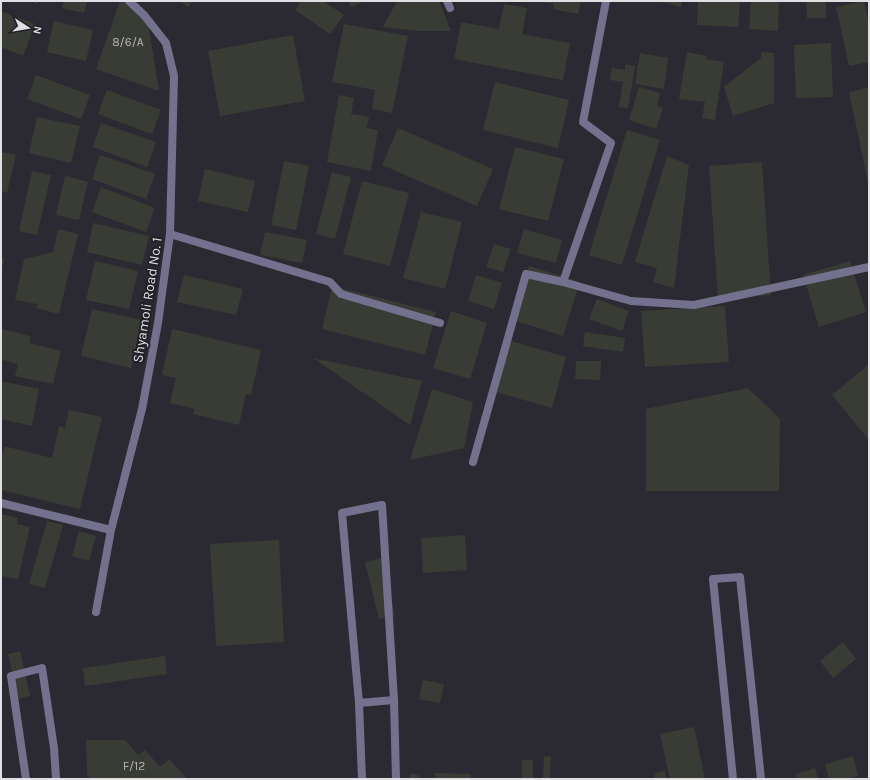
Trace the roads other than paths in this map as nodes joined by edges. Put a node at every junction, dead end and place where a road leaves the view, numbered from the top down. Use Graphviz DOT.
graph roads {
  1 [pos="129,1"];
  2 [pos="606,1"];
  3 [pos="170,234"];
  4 [pos="869,267"];
  5 [pos="563,282"];
  6 [pos="440,323"];
  7 [pos="473,462"];
  8 [pos="1,503"];
  9 [pos="111,530"];
  10 [pos="96,612"];
  11 [pos="394,700"];
  12 [pos="359,703"];
  13 [pos="26,779"];
  14 [pos="56,779"];
  15 [pos="362,779"];
  16 [pos="396,779"];
  17 [pos="732,779"];
  18 [pos="761,779"];
  1 -- 3 [label="street, Shyamoli Road No. 1"];
  2 -- 5 [label="street"];
  3 -- 6 [label="street"];
  3 -- 9 [label="street, Shyamoli Road No. 1"];
  4 -- 5 [label="street"];
  5 -- 7 [label="street"];
  8 -- 9 [label="street"];
  9 -- 10 [label="street, Shyamoli Road No. 1"];
  11 -- 12 [label="street"];
  11 -- 12 [label="street"];
  11 -- 16 [label="street"];
  12 -- 15 [label="street"];
  13 -- 14 [label="street"];
  17 -- 18 [label="street"];
}
